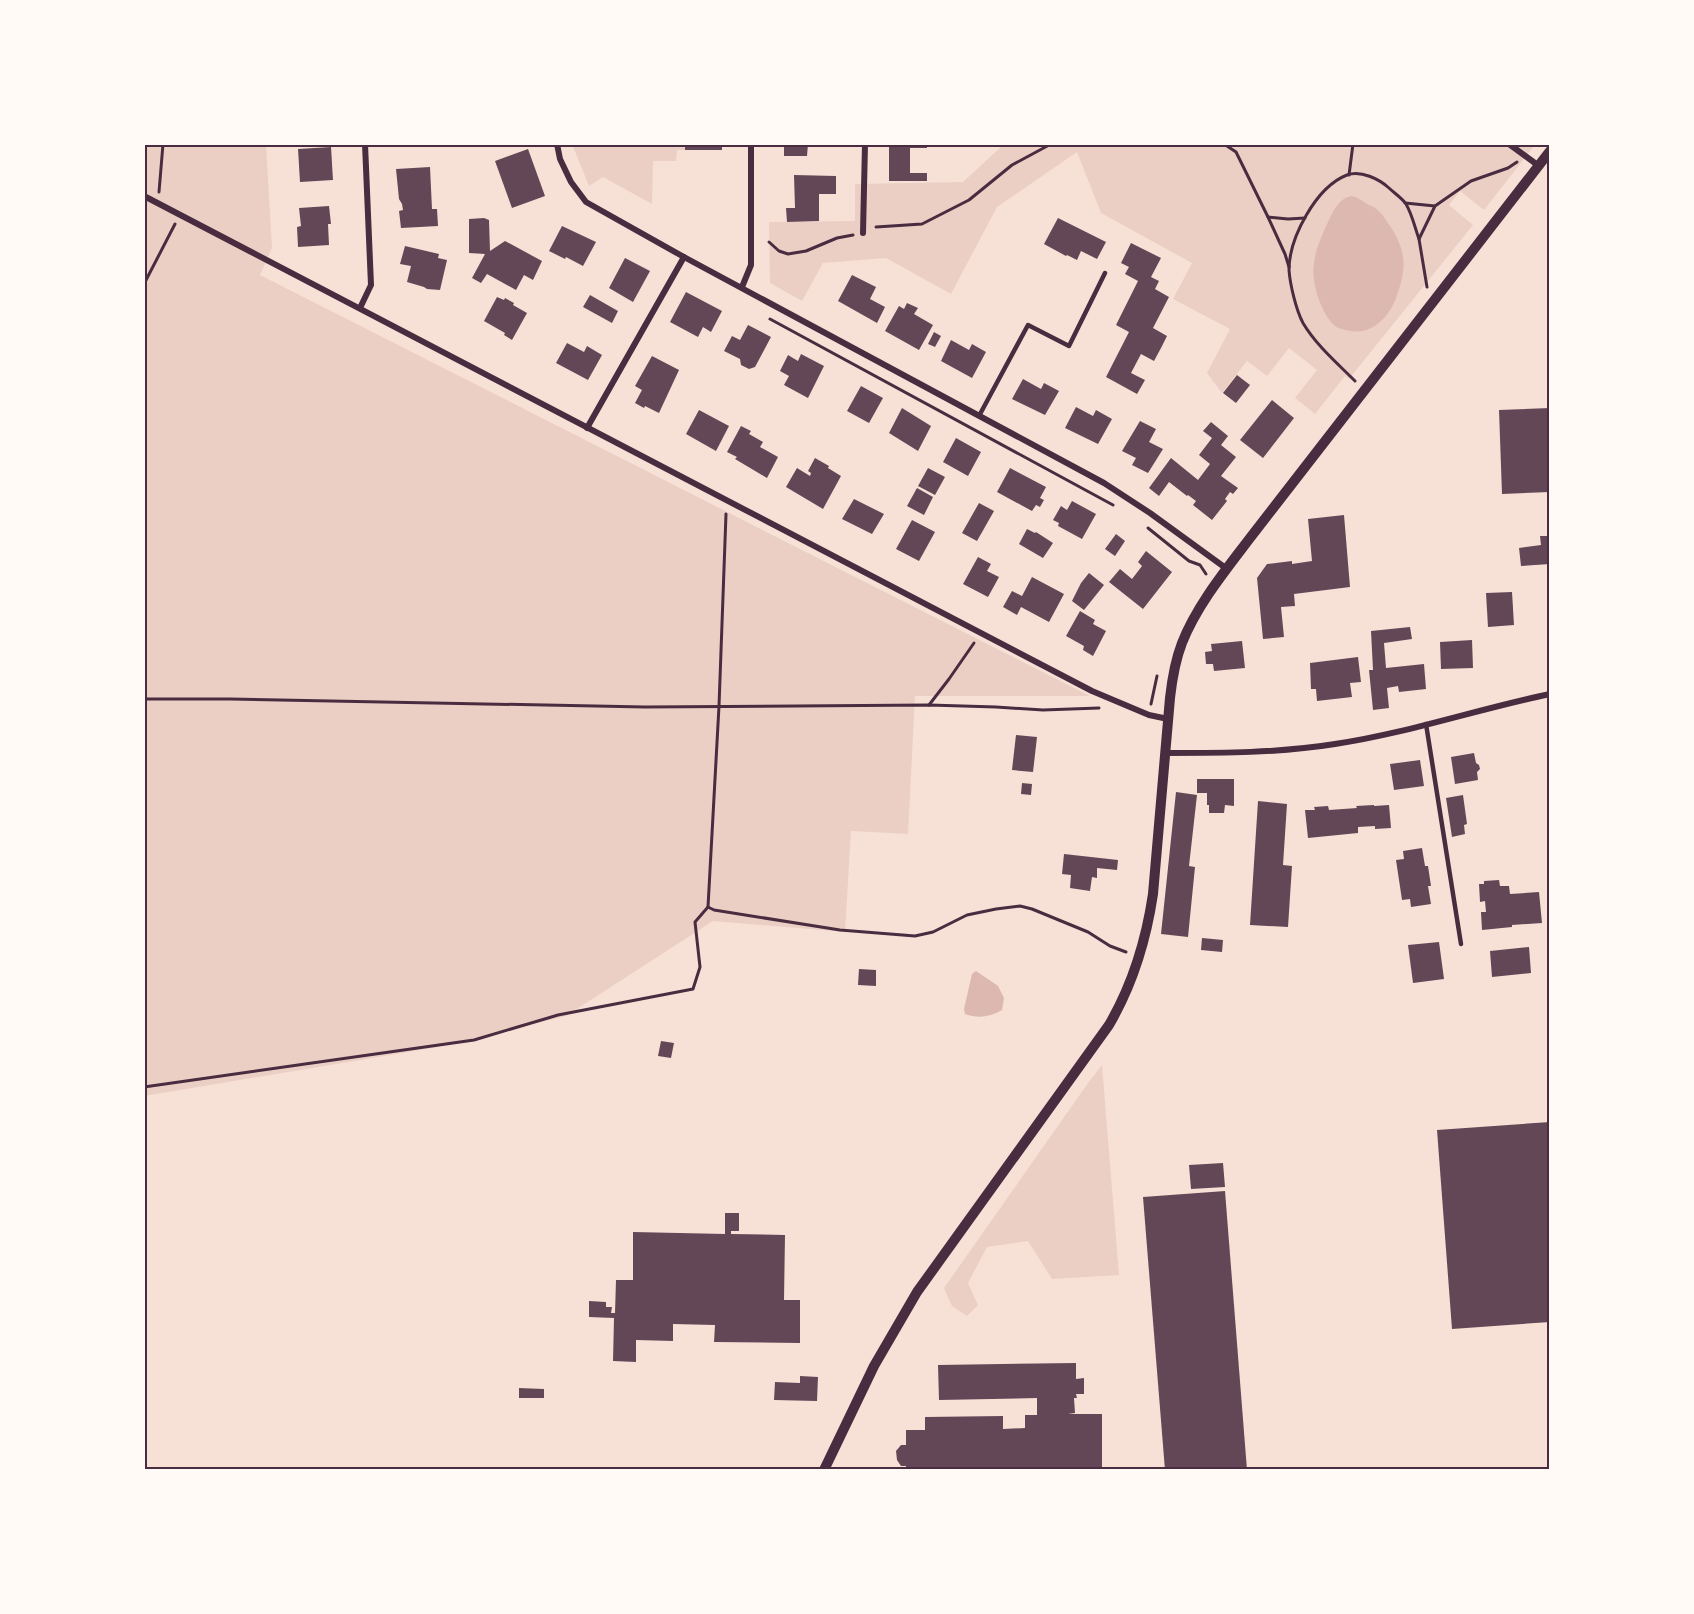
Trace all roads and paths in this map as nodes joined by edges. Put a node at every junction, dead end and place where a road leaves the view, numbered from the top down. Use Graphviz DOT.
graph roads {
  1 [pos="163,144"];
  2 [pos="364,144"];
  3 [pos="556,144"];
  4 [pos="751,144"];
  5 [pos="865,144"];
  6 [pos="1051,144"];
  7 [pos="1224,144"];
  8 [pos="1353,144"];
  9 [pos="1509,144"];
  10 [pos="1550,151"];
  11 [pos="1526,156"];
  12 [pos="1539,166"];
  13 [pos="1348,175"];
  14 [pos="144,196"];
  15 [pos="157,203"];
  16 [pos="1405,203"];
  17 [pos="1435,206"];
  18 [pos="180,215"];
  19 [pos="1268,217"];
  20 [pos="1305,218"];
  21 [pos="863,231"];
  22 [pos="1419,239"];
  23 [pos="769,242"];
  24 [pos="684,257"];
  25 [pos="1289,269"];
  26 [pos="1105,273"];
  27 [pos="144,284"];
  28 [pos="742,287"];
  29 [pos="1427,290"];
  30 [pos="360,308"];
  31 [pos="762,315"];
  32 [pos="1356,382"];
  33 [pos="979,416"];
  34 [pos="587,428"];
  35 [pos="726,500"];
  36 [pos="1120,509"];
  37 [pos="1146,527"];
  38 [pos="1227,569"];
  39 [pos="1204,570"];
  40 [pos="980,633"];
  41 [pos="1550,694"];
  42 [pos="144,699"];
  43 [pos="1122,704"];
  44 [pos="929,705"];
  45 [pos="719,706"];
  46 [pos="1168,719"];
  47 [pos="1426,724"];
  48 [pos="1166,753"];
  49 [pos="708,907"];
  50 [pos="1461,944"];
  51 [pos="1140,957"];
  52 [pos="144,1087"];
  53 [pos="824,1470"];
  1 -- 15 [label="path"];
  2 -- 30 [label="street"];
  3 -- 24 [label="street"];
  4 -- 28 [label="street"];
  5 -- 21 [label="street"];
  6 -- 21 [label="path"];
  7 -- 19 [label="path"];
  8 -- 13 [label="path"];
  9 -- 11 [label="street"];
  10 -- 12 [label="street"];
  11 -- 12 [label="street"];
  11 -- 17 [label="path"];
  12 -- 38 [label="street"];
  13 -- 16 [label="path"];
  13 -- 20 [label="path"];
  14 -- 15 [label="street"];
  15 -- 18 [label="street"];
  16 -- 17 [label="path"];
  16 -- 22 [label="path"];
  17 -- 22 [label="path"];
  18 -- 27 [label="path"];
  18 -- 30 [label="street"];
  19 -- 20 [label="path"];
  19 -- 25 [label="path"];
  20 -- 25 [label="path"];
  21 -- 23 [label="path"];
  22 -- 29 [label="path"];
  24 -- 28 [label="street"];
  24 -- 34 [label="street"];
  25 -- 32 [label="path"];
  26 -- 33 [label="lane"];
  28 -- 33 [label="street"];
  30 -- 34 [label="street"];
  31 -- 36 [label="path"];
  33 -- 38 [label="street"];
  34 -- 35 [label="street"];
  35 -- 40 [label="street"];
  35 -- 45 [label="path"];
  37 -- 39 [label="path"];
  38 -- 46 [label="street"];
  40 -- 43 [label="street"];
  40 -- 44 [label="path"];
  41 -- 47 [label="street"];
  42 -- 45 [label="path"];
  43 -- 44 [label="path"];
  43 -- 46 [label="street"];
  44 -- 45 [label="path"];
  45 -- 49 [label="path"];
  46 -- 48 [label="street"];
  47 -- 48 [label="street"];
  47 -- 50 [label="lane"];
  48 -- 51 [label="street"];
  49 -- 51 [label="path"];
  49 -- 52 [label="path"];
  51 -- 53 [label="street"];
}
